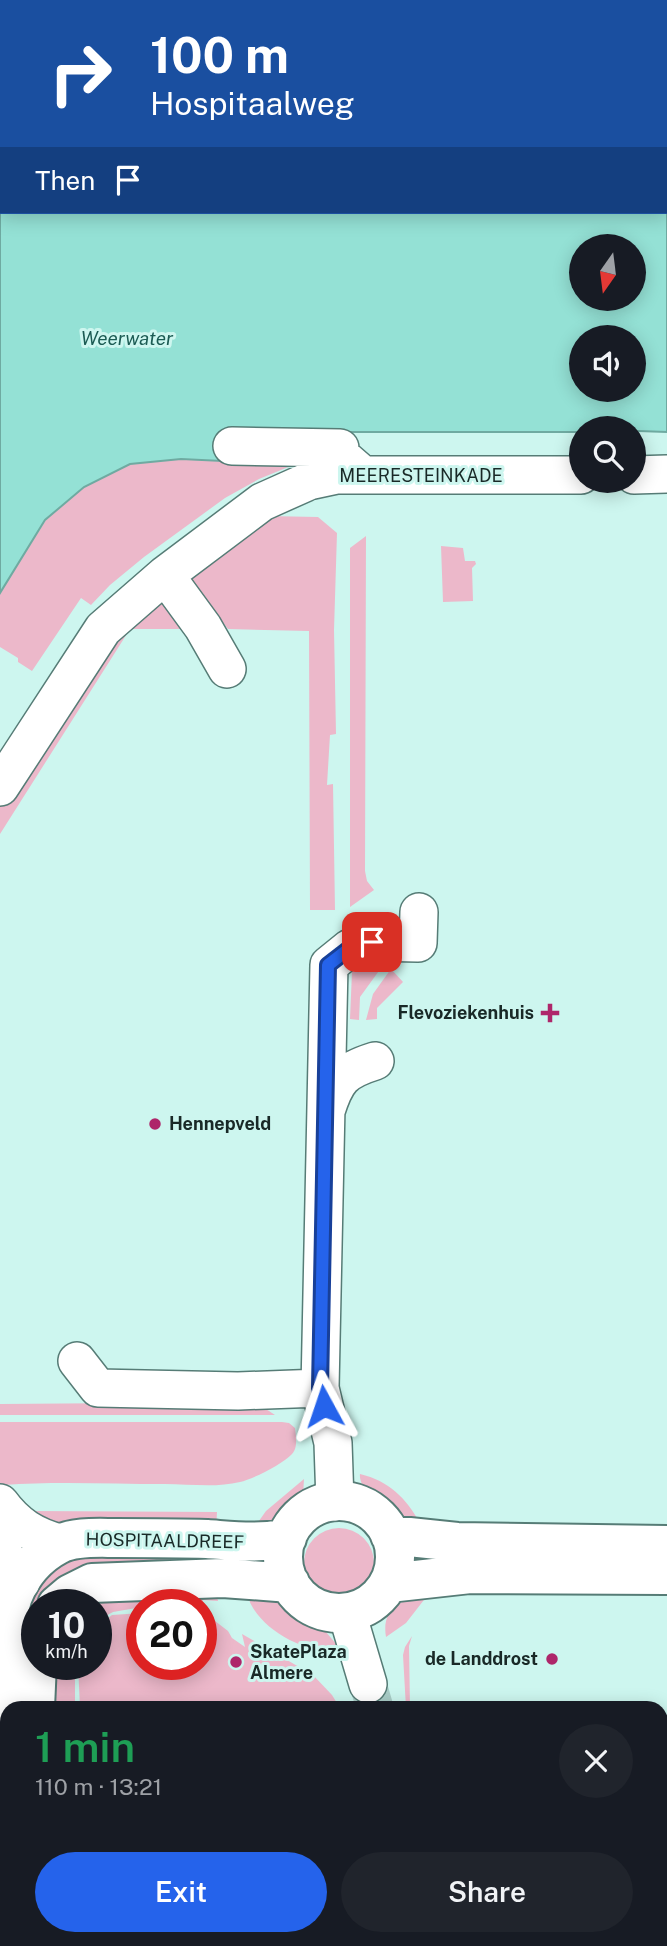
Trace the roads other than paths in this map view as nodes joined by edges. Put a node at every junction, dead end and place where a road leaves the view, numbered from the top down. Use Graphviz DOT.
graph roads {
  1 [pos="232,446"];
  2 [pos="667,474"];
  3 [pos="363,475"];
  4 [pos="569,475"];
  5 [pos="646,475"];
  6 [pos="165,575"];
  7 [pos="227,669"];
  8 [pos="0,787"];
  9 [pos="419,912"];
  10 [pos="375,1061"];
  11 [pos="325,1113"];
  12 [pos="77,1361"];
  13 [pos="320,1388"];
  14 [pos="335,1502"];
  15 [pos="0,1503"];
  16 [pos="390,1535"];
  17 [pos="287,1538"];
  18 [pos="61,1543"];
  19 [pos="667,1545"];
  20 [pos="0,1548"];
  21 [pos="667,1575"];
  22 [pos="21,1582"];
  23 [pos="290,1583"];
  24 [pos="389,1583"];
  25 [pos="79,1589"];
  26 [pos="347,1613"];
  27 [pos="36,1680"];
  28 [pos="368,1684"];
  29 [pos="7,1701"];
  30 [pos="35,1701"];
  1 -- 3 [label="street"];
  2 -- 5 [label="street"];
  3 -- 4 [label="street, MEERESTEINKADE"];
  3 -- 6 [label="street, MEERESTEINKADE"];
  6 -- 7 [label="street"];
  6 -- 8 [label="street, MEERESTEINKADE"];
  9 -- 11 [label="street"];
  10 -- 11 [label="street"];
  11 -- 13 [label="street"];
  12 -- 13 [label="street"];
  13 -- 14 [label="street"];
  14 -- 16 [label="main road"];
  14 -- 17 [label="main road"];
  15 -- 18 [label="street"];
  16 -- 19 [label="main road"];
  16 -- 24 [label="main road"];
  17 -- 18 [label="main road, HOSPITAALDREEF"];
  17 -- 23 [label="main road"];
  18 -- 22 [label="main road, HOSPITAALDREEF"];
  20 -- 22 [label="street"];
  21 -- 24 [label="main road"];
  22 -- 29 [label="main road, HOSPITAALDREEF"];
  23 -- 25 [label="main road, HOSPITAALDREEF"];
  23 -- 26 [label="main road"];
  24 -- 26 [label="main road"];
  26 -- 28 [label="street"];
  27 -- 30 [label="main road"];
}
